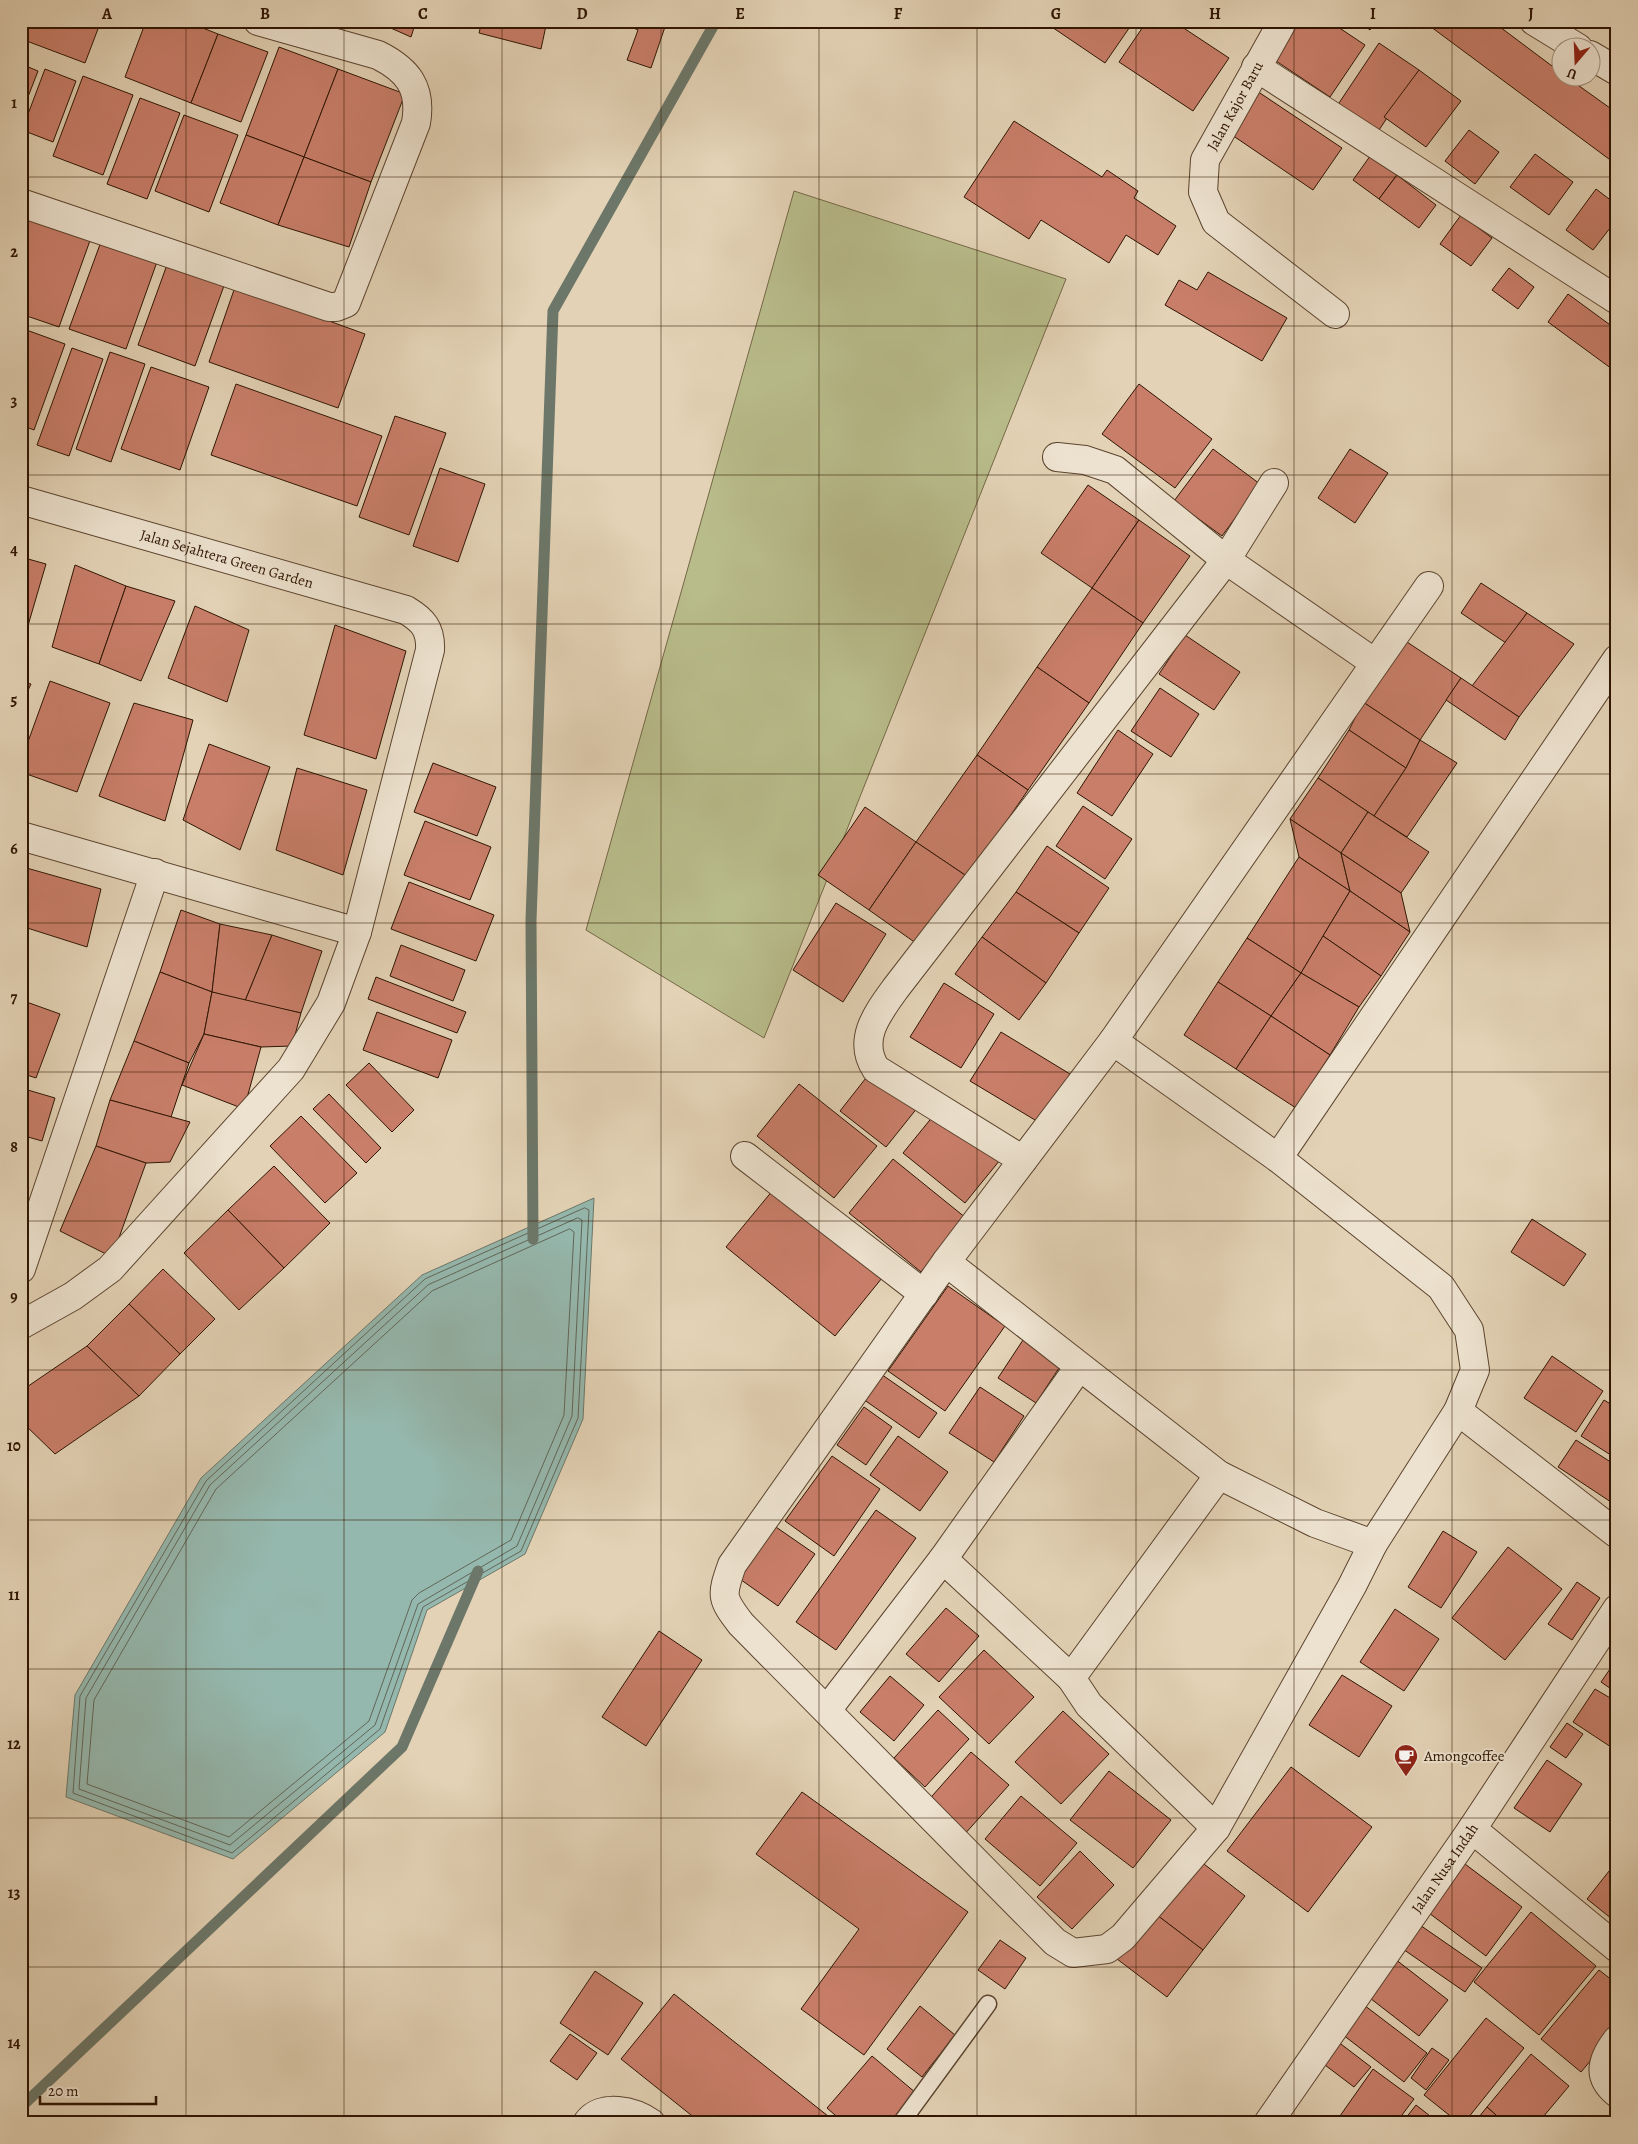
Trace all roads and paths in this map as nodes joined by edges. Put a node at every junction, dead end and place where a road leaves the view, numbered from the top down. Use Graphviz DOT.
graph roads {
  1 [pos="258,21"];
  2 [pos="1283,21"];
  3 [pos="1534,21"];
  4 [pos="1562,38"];
  5 [pos="1600,61"];
  6 [pos="1256,67"];
  7 [pos="1617,71"];
  8 [pos="21,203"];
  9 [pos="1617,300"];
  10 [pos="1335,314"];
  11 [pos="1057,457"];
  12 [pos="1274,483"];
  13 [pos="21,500"];
  14 [pos="1226,560"];
  15 [pos="1428,586"];
  16 [pos="1617,659"];
  17 [pos="1375,663"];
  18 [pos="21,836"];
  19 [pos="156,874"];
  20 [pos="357,932"];
  21 [pos="1113,1040"];
  22 [pos="745,1156"];
  23 [pos="1278,1158"];
  24 [pos="1023,1160"];
  25 [pos="946,1262"];
  26 [pos="21,1269"];
  27 [pos="924,1294"];
  28 [pos="21,1325"];
  29 [pos="1079,1367"];
  30 [pos="1458,1411"];
  31 [pos="1219,1475"];
  32 [pos="1617,1534"];
  33 [pos="1373,1544"];
  34 [pos="943,1559"];
  35 [pos="1617,1609"];
  36 [pos="1071,1678"];
  37 [pos="827,1710"];
  38 [pos="1216,1828"];
  39 [pos="1472,1829"];
  40 [pos="1617,1948"];
  41 [pos="988,2004"];
  42 [pos="1617,2040"];
  43 [pos="1617,2093"];
  44 [pos="587,2123"];
  45 [pos="651,2123"];
  46 [pos="902,2123"];
  47 [pos="1268,2123"];
  1 -- 8 [label="street"];
  2 -- 6 [label="street, Jalan Kajor Baru"];
  3 -- 4 [label="street"];
  5 -- 7 [label="street"];
  6 -- 9 [label="street"];
  6 -- 10 [label="street, Jalan Kajor Baru"];
  11 -- 14 [label="street"];
  12 -- 14 [label="street"];
  13 -- 20 [label="street, Jalan Sejahtera Green Garden"];
  14 -- 17 [label="street"];
  14 -- 24 [label="street"];
  15 -- 17 [label="street"];
  16 -- 23 [label="street"];
  17 -- 21 [label="street"];
  18 -- 19 [label="street"];
  19 -- 20 [label="street"];
  19 -- 26 [label="street"];
  20 -- 28 [label="street"];
  21 -- 23 [label="street"];
  21 -- 24 [label="street"];
  22 -- 27 [label="street"];
  23 -- 30 [label="street"];
  24 -- 25 [label="street"];
  25 -- 27 [label="street"];
  25 -- 29 [label="street"];
  27 -- 37 [label="street"];
  29 -- 31 [label="street"];
  29 -- 34 [label="street"];
  30 -- 32 [label="street"];
  30 -- 33 [label="street"];
  31 -- 33 [label="street"];
  31 -- 36 [label="street"];
  33 -- 38 [label="street"];
  34 -- 36 [label="street"];
  34 -- 37 [label="street"];
  35 -- 39 [label="street, Jalan Nusa Indah"];
  36 -- 38 [label="street"];
  37 -- 38 [label="street"];
  39 -- 40 [label="street"];
  39 -- 47 [label="street, Jalan Nusa Indah"];
  41 -- 46 [label="lane"];
  42 -- 43 [label="street"];
  44 -- 45 [label="street"];
}
